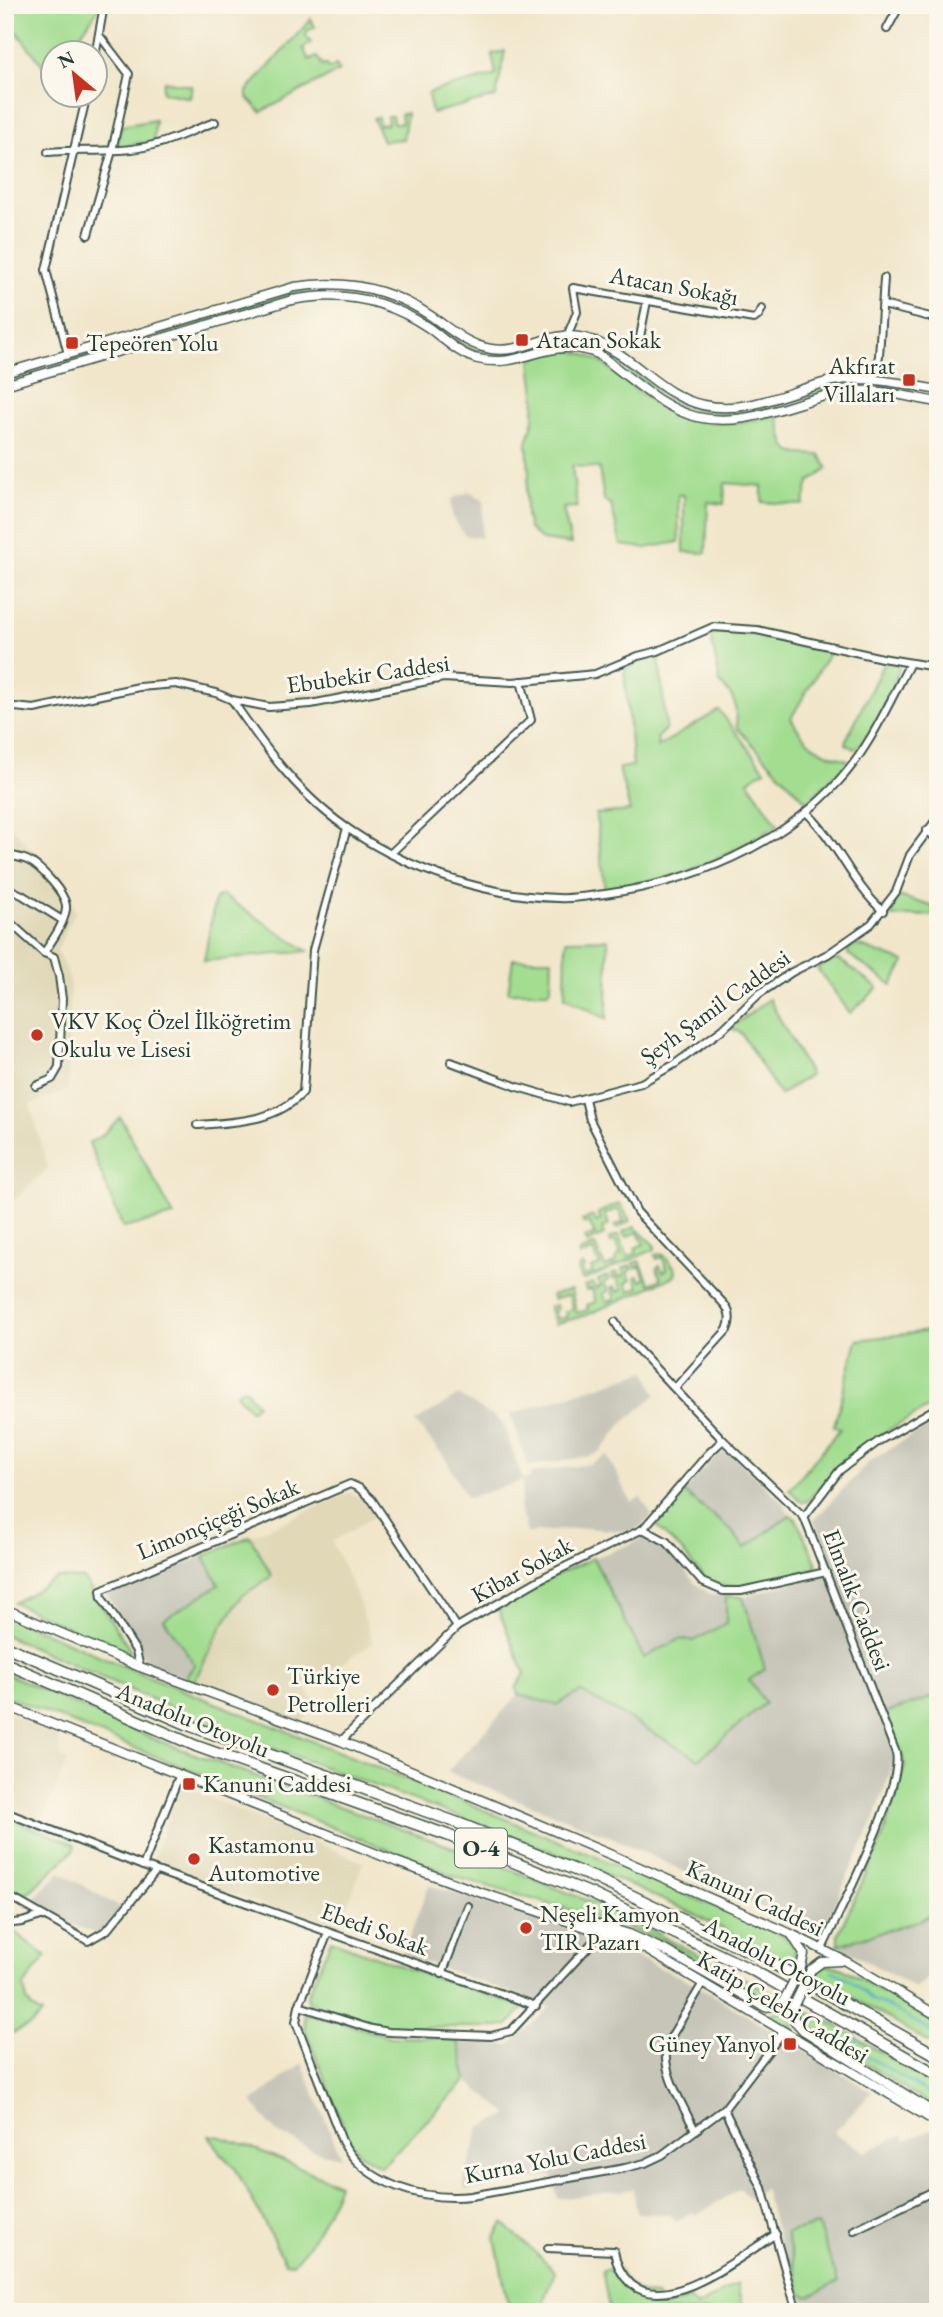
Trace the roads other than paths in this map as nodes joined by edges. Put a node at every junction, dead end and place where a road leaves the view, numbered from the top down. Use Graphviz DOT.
graph roads {
  1 [pos="104,5"];
  2 [pos="900,5"];
  3 [pos="887,29"];
  4 [pos="99,35"];
  5 [pos="98,38"];
  6 [pos="84,108"];
  7 [pos="215,122"];
  8 [pos="75,149"];
  9 [pos="112,151"];
  10 [pos="48,152"];
  11 [pos="88,235"];
  12 [pos="884,278"];
  13 [pos="648,300"];
  14 [pos="883,305"];
  15 [pos="762,309"];
  16 [pos="938,318"];
  17 [pos="568,334"];
  18 [pos="639,342"];
  19 [pos="68,355"];
  20 [pos="5,373"];
  21 [pos="873,379"];
  22 [pos="5,385"];
  23 [pos="938,390"];
  24 [pos="938,402"];
  25 [pos="910,663"];
  26 [pos="938,666"];
  27 [pos="521,681"];
  28 [pos="232,700"];
  29 [pos="5,706"];
  30 [pos="806,812"];
  31 [pos="938,817"];
  32 [pos="347,828"];
  33 [pos="928,830"];
  34 [pos="938,841"];
  35 [pos="5,855"];
  36 [pos="390,855"];
  37 [pos="5,887"];
  38 [pos="883,911"];
  39 [pos="5,918"];
  40 [pos="62,920"];
  41 [pos="44,953"];
  42 [pos="452,1062"];
  43 [pos="36,1086"];
  44 [pos="585,1099"];
  45 [pos="197,1125"];
  46 [pos="615,1322"];
  47 [pos="675,1388"];
  48 [pos="938,1407"];
  49 [pos="723,1440"];
  50 [pos="804,1517"];
  51 [pos="643,1529"];
  52 [pos="827,1572"];
  53 [pos="5,1609"];
  54 [pos="457,1627"];
  55 [pos="5,1646"];
  56 [pos="5,1663"];
  57 [pos="140,1667"];
  58 [pos="5,1705"];
  59 [pos="341,1741"];
  60 [pos="180,1773"];
  61 [pos="5,1812"];
  62 [pos="143,1866"];
  63 [pos="156,1871"];
  64 [pos="473,1890"];
  65 [pos="5,1894"];
  66 [pos="468,1906"];
  67 [pos="42,1916"];
  68 [pos="5,1924"];
  69 [pos="602,1932"];
  70 [pos="328,1933"];
  71 [pos="789,1933"];
  72 [pos="822,1949"];
  73 [pos="847,1962"];
  74 [pos="442,1974"];
  75 [pos="702,1983"];
  76 [pos="299,2006"];
  77 [pos="536,2006"];
  78 [pos="938,2016"];
  79 [pos="783,2032"];
  80 [pos="938,2056"];
  81 [pos="938,2075"];
  82 [pos="875,2085"];
  83 [pos="724,2109"];
  84 [pos="934,2113"];
  85 [pos="938,2123"];
  86 [pos="695,2130"];
  87 [pos="938,2189"];
  88 [pos="854,2230"];
  89 [pos="776,2234"];
  90 [pos="548,2248"];
  91 [pos="796,2310"];
  92 [pos="787,2312"];
  1 -- 4 [label="street"];
  2 -- 3 [label="street"];
  4 -- 5 [label="street"];
  4 -- 9 [label="street"];
  6 -- 8 [label="street"];
  7 -- 9 [label="street"];
  8 -- 9 [label="street"];
  8 -- 10 [label="street"];
  8 -- 19 [label="street"];
  9 -- 11 [label="street"];
  12 -- 14 [label="street"];
  13 -- 15 [label="street, Atacan Sokağı"];
  13 -- 17 [label="street, Atacan Sokağı"];
  13 -- 18 [label="street"];
  14 -- 16 [label="street"];
  14 -- 21 [label="street"];
  17 -- 19 [label="main road"];
  17 -- 21 [label="main road"];
  19 -- 20 [label="main road"];
  21 -- 23 [label="main road"];
  22 -- 24 [label="main road"];
  25 -- 26 [label="street, Ebubekir Caddesi"];
  25 -- 27 [label="street, Ebubekir Caddesi"];
  25 -- 30 [label="street"];
  27 -- 28 [label="street, Ebubekir Caddesi"];
  27 -- 36 [label="street"];
  28 -- 29 [label="street, Ebubekir Caddesi"];
  28 -- 32 [label="street"];
  30 -- 36 [label="street"];
  30 -- 38 [label="street"];
  31 -- 33 [label="street, Şeyh Şamil Caddesi"];
  32 -- 36 [label="street"];
  32 -- 45 [label="street"];
  33 -- 34 [label="street"];
  33 -- 38 [label="street, Şeyh Şamil Caddesi"];
  35 -- 40 [label="street"];
  37 -- 40 [label="street"];
  38 -- 44 [label="street, Şeyh Şamil Caddesi"];
  39 -- 41 [label="street"];
  40 -- 41 [label="street"];
  41 -- 43 [label="street"];
  42 -- 44 [label="street, Şeyh Şamil Caddesi"];
  44 -- 47 [label="street"];
  46 -- 47 [label="street, Elmalık Caddesi"];
  47 -- 49 [label="street, Elmalık Caddesi"];
  48 -- 50 [label="street"];
  49 -- 50 [label="street, Elmalık Caddesi"];
  49 -- 51 [label="street, Kibar Sokak"];
  50 -- 52 [label="street, Elmalık Caddesi"];
  51 -- 52 [label="street"];
  51 -- 54 [label="street, Kibar Sokak"];
  52 -- 72 [label="street, Elmalık Caddesi"];
  53 -- 57 [label="main road, Kanuni Caddesi"];
  54 -- 57 [label="street, Limonçiçeği Sokak"];
  54 -- 59 [label="street, Kibar Sokak"];
  55 -- 80 [label="highway, Anadolu Otoyolu / O-4"];
  56 -- 81 [label="highway, Anadolu Otoyolu / O-4"];
  57 -- 59 [label="main road, Kanuni Caddesi"];
  58 -- 60 [label="main road, Katip Çelebi Caddesi"];
  59 -- 71 [label="main road, Kanuni Caddesi"];
  60 -- 62 [label="street"];
  60 -- 64 [label="main road, Katip Çelebi Caddesi"];
  61 -- 62 [label="street, Ebedi Sokak"];
  62 -- 63 [label="street, Ebedi Sokak"];
  63 -- 67 [label="street"];
  63 -- 70 [label="street, Ebedi Sokak"];
  64 -- 69 [label="main road, Katip Çelebi Caddesi"];
  64 -- 71 [label="main road, bridge"];
  65 -- 67 [label="street"];
  66 -- 74 [label="street"];
  67 -- 68 [label="street"];
  69 -- 75 [label="main road, Katip Çelebi Caddesi"];
  69 -- 77 [label="street"];
  70 -- 74 [label="street, Ebedi Sokak"];
  70 -- 76 [label="street"];
  71 -- 72 [label="main road, Kanuni Caddesi"];
  72 -- 73 [label="main road, Kanuni Caddesi"];
  73 -- 78 [label="main road, Kanuni Caddesi"];
  73 -- 84 [label="main road, bridge"];
  74 -- 77 [label="street, Ebedi Sokak"];
  75 -- 79 [label="main road, Katip Çelebi Caddesi"];
  75 -- 86 [label="street"];
  76 -- 77 [label="street"];
  76 -- 86 [label="street, Kurna Yolu Caddesi"];
  79 -- 82 [label="main road, Katip Çelebi Caddesi"];
  79 -- 83 [label="street, Kurna Yolu Caddesi"];
  82 -- 84 [label="main road"];
  82 -- 85 [label="main road"];
  83 -- 86 [label="street, Kurna Yolu Caddesi"];
  83 -- 89 [label="street"];
  87 -- 88 [label="street"];
  89 -- 90 [label="street"];
  89 -- 91 [label="street"];
  91 -- 92 [label="street"];
}
